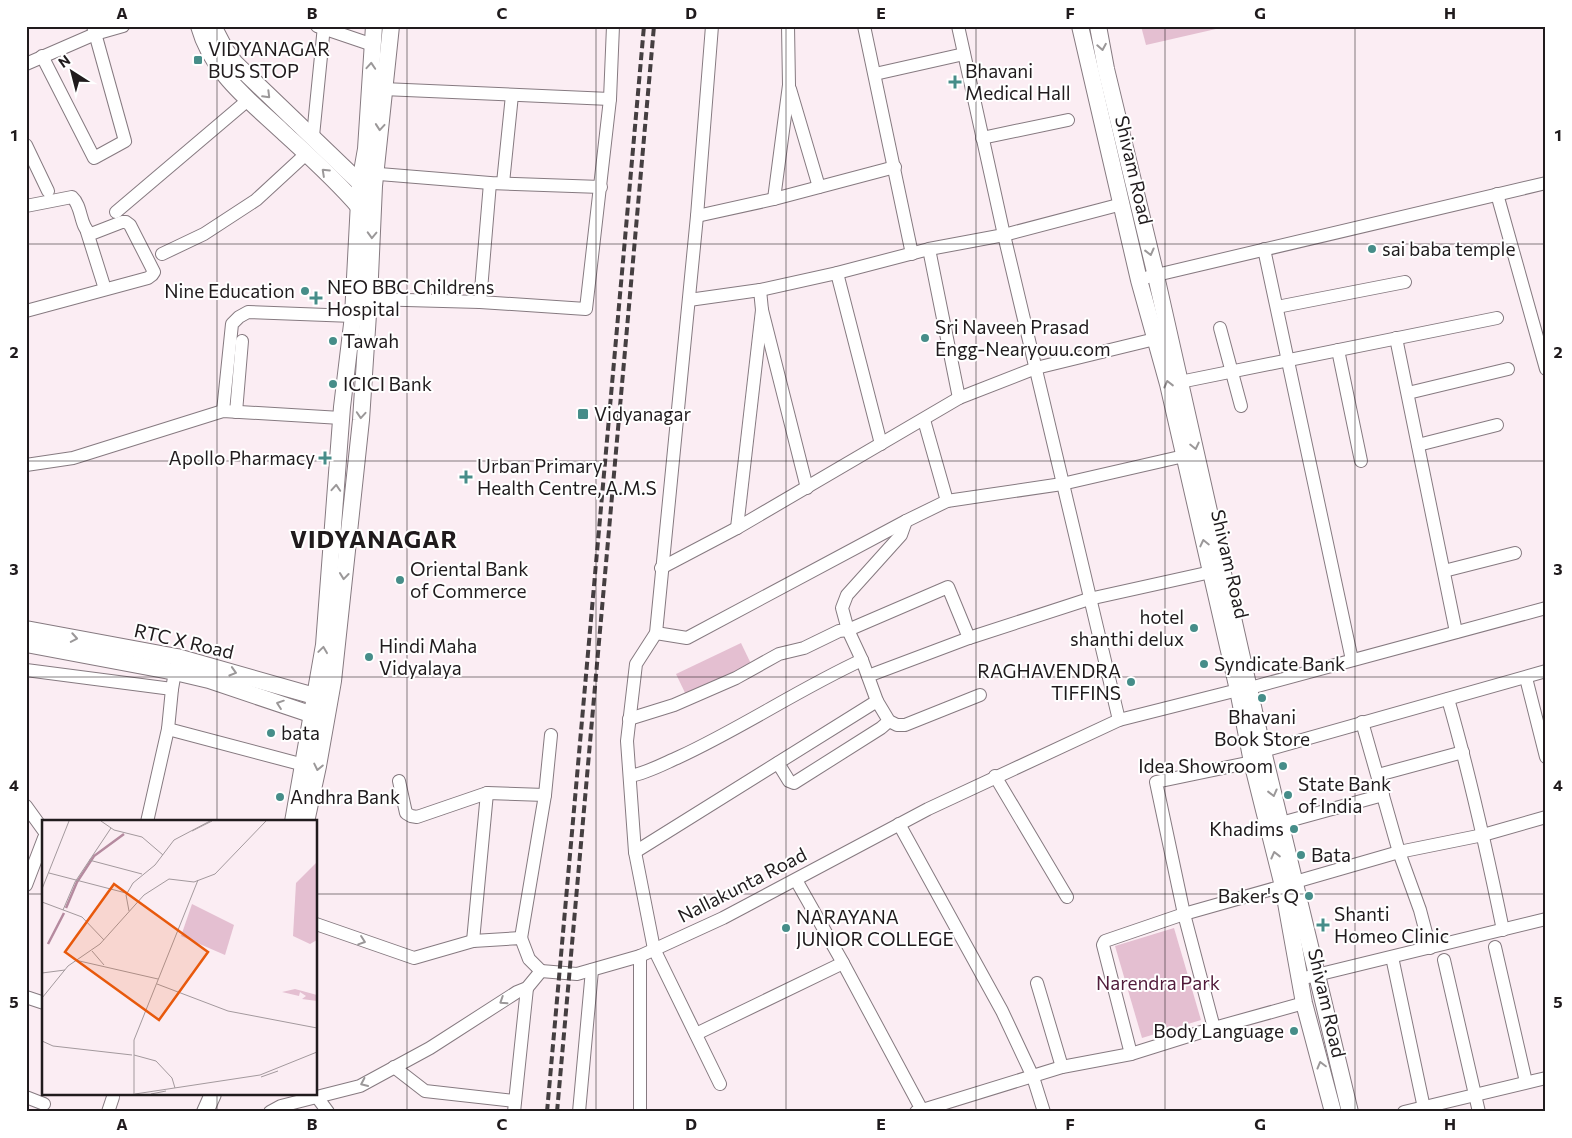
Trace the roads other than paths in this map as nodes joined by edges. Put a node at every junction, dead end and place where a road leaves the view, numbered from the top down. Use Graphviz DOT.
graph roads {
  1 [pos="123,26"];
  2 [pos="374,26"];
  3 [pos="391,26"];
  4 [pos="613,26"];
  5 [pos="712,26"];
  6 [pos="788,26"];
  7 [pos="864,26"];
  8 [pos="958,26"];
  9 [pos="1080,26"];
  10 [pos="1098,26"];
  11 [pos="322,27"];
  12 [pos="209,28"];
  13 [pos="94,30"];
  14 [pos="373,44"];
  15 [pos="964,54"];
  16 [pos="42,56"];
  17 [pos="26,64"];
  18 [pos="875,74"];
  19 [pos="789,84"];
  20 [pos="383,90"];
  21 [pos="512,95"];
  22 [pos="610,99"];
  23 [pos="248,100"];
  24 [pos="1068,120"];
  25 [pos="313,136"];
  26 [pos="982,138"];
  27 [pos="26,145"];
  28 [pos="366,149"];
  29 [pos="306,154"];
  30 [pos="340,163"];
  31 [pos="895,167"];
  32 [pos="368,179"];
  33 [pos="490,183"];
  34 [pos="503,183"];
  35 [pos="1546,183"];
  36 [pos="601,187"];
  37 [pos="819,187"];
  38 [pos="48,191"];
  39 [pos="1497,194"];
  40 [pos="774,199"];
  41 [pos="1122,204"];
  42 [pos="26,206"];
  43 [pos="366,207"];
  44 [pos="116,212"];
  45 [pos="696,216"];
  46 [pos="87,232"];
  47 [pos="1004,235"];
  48 [pos="929,249"];
  49 [pos="1264,249"];
  50 [pos="162,254"];
  51 [pos="912,254"];
  52 [pos="837,273"];
  53 [pos="1156,276"];
  54 [pos="1139,280"];
  55 [pos="1405,282"];
  56 [pos="105,289"];
  57 [pos="760,290"];
  58 [pos="369,299"];
  59 [pos="689,300"];
  60 [pos="480,302"];
  61 [pos="1277,307"];
  62 [pos="762,310"];
  63 [pos="26,311"];
  64 [pos="353,316"];
  65 [pos="1497,318"];
  66 [pos="1220,328"];
  67 [pos="1396,338"];
  68 [pos="1155,339"];
  69 [pos="242,341"];
  70 [pos="1338,350"];
  71 [pos="1288,361"];
  72 [pos="1036,368"];
  73 [pos="1508,369"];
  74 [pos="1546,369"];
  75 [pos="1232,371"];
  76 [pos="1180,382"];
  77 [pos="1408,392"];
  78 [pos="959,398"];
  79 [pos="1241,406"];
  80 [pos="230,412"];
  81 [pos="341,418"];
  82 [pos="924,420"];
  83 [pos="1497,425"];
  84 [pos="881,444"];
  85 [pos="1418,445"];
  86 [pos="1184,456"];
  87 [pos="1361,461"];
  88 [pos="26,465"];
  89 [pos="1062,484"];
  90 [pos="807,488"];
  91 [pos="947,501"];
  92 [pos="906,521"];
  93 [pos="736,528"];
  94 [pos="1515,553"];
  95 [pos="661,568"];
  96 [pos="1211,572"];
  97 [pos="1444,572"];
  98 [pos="1089,599"];
  99 [pos="1546,608"];
  100 [pos="26,629"];
  101 [pos="848,630"];
  102 [pos="1456,632"];
  103 [pos="656,634"];
  104 [pos="969,638"];
  105 [pos="26,644"];
  106 [pos="862,660"];
  107 [pos="1352,660"];
  108 [pos="26,670"];
  109 [pos="1546,671"];
  110 [pos="175,672"];
  111 [pos="868,676"];
  112 [pos="1526,678"];
  113 [pos="172,688"];
  114 [pos="1244,688"];
  115 [pos="980,695"];
  116 [pos="323,698"];
  117 [pos="1448,699"];
  118 [pos="877,701"];
  119 [pos="319,717"];
  120 [pos="629,718"];
  121 [pos="889,720"];
  122 [pos="1119,720"];
  123 [pos="1362,722"];
  124 [pos="168,729"];
  125 [pos="551,735"];
  126 [pos="1463,752"];
  127 [pos="1258,756"];
  128 [pos="1546,757"];
  129 [pos="778,763"];
  130 [pos="304,765"];
  131 [pos="1378,775"];
  132 [pos="630,776"];
  133 [pos="995,776"];
  134 [pos="399,780"];
  135 [pos="487,793"];
  136 [pos="545,795"];
  137 [pos="1383,795"];
  138 [pos="26,806"];
  139 [pos="1546,817"];
  140 [pos="147,820"];
  141 [pos="293,820"];
  142 [pos="306,820"];
  143 [pos="1281,823"];
  144 [pos="899,824"];
  145 [pos="42,828"];
  146 [pos="1483,835"];
  147 [pos="42,843"];
  148 [pos="635,852"];
  149 [pos="1399,852"];
  150 [pos="796,880"];
  151 [pos="1289,884"];
  152 [pos="26,885"];
  153 [pos="1067,897"];
  154 [pos="1184,914"];
  155 [pos="1546,919"];
  156 [pos="318,925"];
  157 [pos="1503,930"];
  158 [pos="521,938"];
  159 [pos="473,941"];
  160 [pos="1495,947"];
  161 [pos="1430,948"];
  162 [pos="654,949"];
  163 [pos="640,956"];
  164 [pos="1392,957"];
  165 [pos="1444,960"];
  166 [pos="843,963"];
  167 [pos="592,970"];
  168 [pos="541,971"];
  169 [pos="1318,975"];
  170 [pos="1300,979"];
  171 [pos="1037,984"];
  172 [pos="527,988"];
  173 [pos="26,997"];
  174 [pos="42,1002"];
  175 [pos="1304,1003"];
  176 [pos="1214,1028"];
  177 [pos="696,1034"];
  178 [pos="1131,1054"];
  179 [pos="394,1067"];
  180 [pos="1062,1067"];
  181 [pos="1033,1077"];
  182 [pos="1546,1078"];
  183 [pos="1526,1082"];
  184 [pos="720,1084"];
  185 [pos="1474,1094"];
  186 [pos="201,1096"];
  187 [pos="212,1096"];
  188 [pos="26,1097"];
  189 [pos="113,1097"];
  190 [pos="317,1097"];
  191 [pos="44,1103"];
  192 [pos="515,1106"];
  193 [pos="1424,1108"];
  194 [pos="921,1111"];
  195 [pos="1328,1111"];
  196 [pos="108,1112"];
  197 [pos="195,1112"];
  198 [pos="205,1112"];
  199 [pos="270,1112"];
  200 [pos="328,1112"];
  201 [pos="579,1112"];
  202 [pos="640,1112"];
  203 [pos="1044,1112"];
  204 [pos="1350,1112"];
  205 [pos="1404,1112"];
  206 [pos="1479,1112"];
  1 -- 13 [label="street"];
  2 -- 14 [label="main road"];
  3 -- 20 [label="main road"];
  4 -- 22 [label="street"];
  5 -- 45 [label="street"];
  6 -- 19 [label="street"];
  7 -- 18 [label="street"];
  8 -- 15 [label="street"];
  9 -- 41 [label="main road, Shivam Road"];
  10 -- 53 [label="main road, Shivam Road, one-way"];
  11 -- 14 [label="street"];
  11 -- 25 [label="street"];
  12 -- 23 [label="main road"];
  12 -- 25 [label="main road, one-way"];
  13 -- 16 [label="street"];
  13 -- 16 [label="street"];
  28 -- 14 [label="main road, one-way"];
  15 -- 18 [label="street"];
  15 -- 26 [label="street"];
  16 -- 17 [label="street"];
  18 -- 31 [label="street"];
  19 -- 37 [label="street"];
  19 -- 40 [label="street"];
  20 -- 21 [label="street"];
  20 -- 32 [label="main road, one-way"];
  21 -- 22 [label="street"];
  21 -- 34 [label="street"];
  22 -- 36 [label="street"];
  23 -- 29 [label="main road"];
  23 -- 44 [label="street"];
  24 -- 26 [label="street"];
  25 -- 30 [label="main road"];
  26 -- 47 [label="street"];
  27 -- 38 [label="street"];
  28 -- 30 [label="main road"];
  28 -- 32 [label="main road"];
  43 -- 29 [label="main road, one-way"];
  29 -- 50 [label="street"];
  30 -- 32 [label="main road"];
  31 -- 37 [label="street"];
  31 -- 51 [label="street"];
  32 -- 33 [label="street"];
  32 -- 43 [label="main road"];
  33 -- 34 [label="street"];
  33 -- 60 [label="street"];
  34 -- 36 [label="street"];
  35 -- 39 [label="street"];
  36 -- 60 [label="street"];
  37 -- 40 [label="street"];
  39 -- 49 [label="street"];
  39 -- 74 [label="street"];
  40 -- 45 [label="street"];
  41 -- 47 [label="street"];
  41 -- 54 [label="main road, Shivam Road"];
  42 -- 46 [label="street"];
  43 -- 58 [label="main road, one-way"];
  43 -- 64 [label="main road"];
  45 -- 59 [label="street"];
  46 -- 56 [label="street"];
  46 -- 56 [label="street"];
  47 -- 48 [label="street"];
  47 -- 72 [label="street"];
  48 -- 51 [label="street"];
  48 -- 78 [label="street"];
  49 -- 53 [label="street"];
  49 -- 61 [label="street"];
  51 -- 52 [label="street"];
  52 -- 57 [label="street"];
  52 -- 84 [label="street"];
  53 -- 54 [label="street"];
  53 -- 76 [label="main road, Shivam Road"];
  54 -- 68 [label="main road, Shivam Road"];
  55 -- 61 [label="street"];
  56 -- 63 [label="street"];
  57 -- 59 [label="street"];
  57 -- 62 [label="street"];
  58 -- 60 [label="street"];
  58 -- 116 [label="main road, one-way"];
  59 -- 95 [label="street"];
  61 -- 71 [label="street"];
  62 -- 90 [label="street"];
  62 -- 93 [label="street"];
  64 -- 80 [label="street"];
  64 -- 81 [label="main road"];
  65 -- 67 [label="street"];
  66 -- 75 [label="street"];
  67 -- 70 [label="street"];
  67 -- 77 [label="street"];
  68 -- 72 [label="street"];
  86 -- 68 [label="main road, Shivam Road, one-way"];
  69 -- 80 [label="street"];
  70 -- 71 [label="street"];
  70 -- 87 [label="street"];
  71 -- 75 [label="street"];
  71 -- 107 [label="street"];
  72 -- 78 [label="street"];
  72 -- 89 [label="street"];
  73 -- 77 [label="street"];
  75 -- 76 [label="street"];
  75 -- 79 [label="street"];
  76 -- 114 [label="main road, Shivam Road, one-way"];
  77 -- 85 [label="street"];
  78 -- 82 [label="street"];
  80 -- 81 [label="street"];
  80 -- 88 [label="street"];
  116 -- 81 [label="main road, one-way"];
  82 -- 84 [label="street"];
  82 -- 91 [label="street"];
  83 -- 85 [label="street"];
  84 -- 90 [label="street"];
  85 -- 97 [label="street"];
  86 -- 89 [label="street"];
  96 -- 86 [label="main road, Shivam Road, one-way"];
  89 -- 91 [label="street"];
  89 -- 98 [label="street"];
  90 -- 93 [label="street"];
  91 -- 92 [label="street"];
  92 -- 101 [label="street"];
  92 -- 103 [label="street"];
  93 -- 95 [label="street"];
  94 -- 97 [label="street"];
  95 -- 103 [label="street"];
  96 -- 98 [label="street"];
  96 -- 114 [label="main road, Shivam Road"];
  97 -- 102 [label="street"];
  98 -- 104 [label="street"];
  98 -- 122 [label="street"];
  99 -- 102 [label="street, Nallakunta Road"];
  100 -- 116 [label="main road, RTC X Road, one-way"];
  101 -- 104 [label="street"];
  101 -- 106 [label="street"];
  101 -- 120 [label="street"];
  102 -- 107 [label="street, Nallakunta Road"];
  103 -- 120 [label="street"];
  104 -- 111 [label="street"];
  105 -- 110 [label="main road, RTC X Road"];
  106 -- 111 [label="street"];
  106 -- 132 [label="street"];
  107 -- 114 [label="street, Nallakunta Road"];
  108 -- 113 [label="street"];
  109 -- 112 [label="street"];
  110 -- 113 [label="street"];
  119 -- 110 [label="main road, RTC X Road, one-way"];
  111 -- 118 [label="street"];
  112 -- 117 [label="street"];
  112 -- 128 [label="street"];
  113 -- 124 [label="street"];
  114 -- 122 [label="street, Nallakunta Road"];
  114 -- 127 [label="main road, Shivam Road"];
  115 -- 121 [label="street"];
  116 -- 119 [label="main road"];
  117 -- 123 [label="street"];
  117 -- 126 [label="street"];
  118 -- 121 [label="street"];
  118 -- 129 [label="street"];
  119 -- 130 [label="main road"];
  119 -- 142 [label="main road, one-way"];
  120 -- 132 [label="street"];
  121 -- 129 [label="street"];
  122 -- 133 [label="street, Nallakunta Road"];
  123 -- 127 [label="street"];
  123 -- 131 [label="street"];
  124 -- 130 [label="street"];
  124 -- 140 [label="street"];
  125 -- 136 [label="street"];
  126 -- 131 [label="street"];
  126 -- 146 [label="street"];
  127 -- 143 [label="main road, Shivam Road, one-way"];
  151 -- 127 [label="main road, Shivam Road, one-way"];
  127 -- 154 [label="street"];
  129 -- 148 [label="street"];
  130 -- 141 [label="main road"];
  131 -- 137 [label="street"];
  132 -- 148 [label="street"];
  133 -- 144 [label="street, Nallakunta Road"];
  133 -- 153 [label="street"];
  134 -- 135 [label="street"];
  135 -- 136 [label="street"];
  135 -- 159 [label="street"];
  136 -- 158 [label="street"];
  137 -- 143 [label="street"];
  137 -- 149 [label="street"];
  138 -- 145 [label="street"];
  139 -- 146 [label="street"];
  143 -- 151 [label="main road, Shivam Road"];
  144 -- 150 [label="street, Nallakunta Road"];
  144 -- 181 [label="street"];
  146 -- 149 [label="street"];
  146 -- 157 [label="street"];
  147 -- 152 [label="street"];
  148 -- 162 [label="street"];
  149 -- 151 [label="street"];
  149 -- 161 [label="street"];
  150 -- 162 [label="street, Nallakunta Road"];
  150 -- 166 [label="street"];
  151 -- 154 [label="street"];
  151 -- 169 [label="main road, Shivam Road"];
  151 -- 170 [label="main road, Shivam Road"];
  154 -- 176 [label="street"];
  154 -- 178 [label="street"];
  155 -- 157 [label="street"];
  156 -- 159 [label="street, one-way"];
  157 -- 161 [label="street"];
  158 -- 159 [label="street"];
  158 -- 168 [label="street"];
  160 -- 183 [label="street"];
  161 -- 164 [label="street"];
  162 -- 163 [label="street, Nallakunta Road"];
  162 -- 177 [label="street"];
  163 -- 167 [label="street, Nallakunta Road"];
  163 -- 202 [label="street"];
  164 -- 169 [label="street"];
  164 -- 193 [label="street"];
  165 -- 185 [label="street"];
  166 -- 177 [label="street"];
  166 -- 194 [label="street"];
  167 -- 168 [label="street, Nallakunta Road"];
  167 -- 201 [label="street"];
  168 -- 172 [label="street"];
  169 -- 170 [label="street"];
  169 -- 204 [label="main road, Shivam Road"];
  170 -- 175 [label="main road, Shivam Road"];
  171 -- 180 [label="street"];
  172 -- 179 [label="street, one-way"];
  172 -- 192 [label="street"];
  173 -- 174 [label="street"];
  175 -- 176 [label="street"];
  195 -- 175 [label="main road, Shivam Road, one-way"];
  176 -- 178 [label="street"];
  177 -- 184 [label="street"];
  178 -- 180 [label="street"];
  179 -- 190 [label="street, one-way"];
  179 -- 192 [label="street"];
  180 -- 181 [label="street"];
  181 -- 194 [label="street"];
  181 -- 203 [label="street"];
  182 -- 183 [label="street"];
  183 -- 185 [label="street"];
  185 -- 193 [label="street"];
  185 -- 206 [label="street"];
  186 -- 197 [label="main road"];
  187 -- 198 [label="main road"];
  188 -- 191 [label="street"];
  189 -- 196 [label="street"];
  190 -- 199 [label="street"];
  190 -- 200 [label="street"];
  193 -- 205 [label="street"];
}
